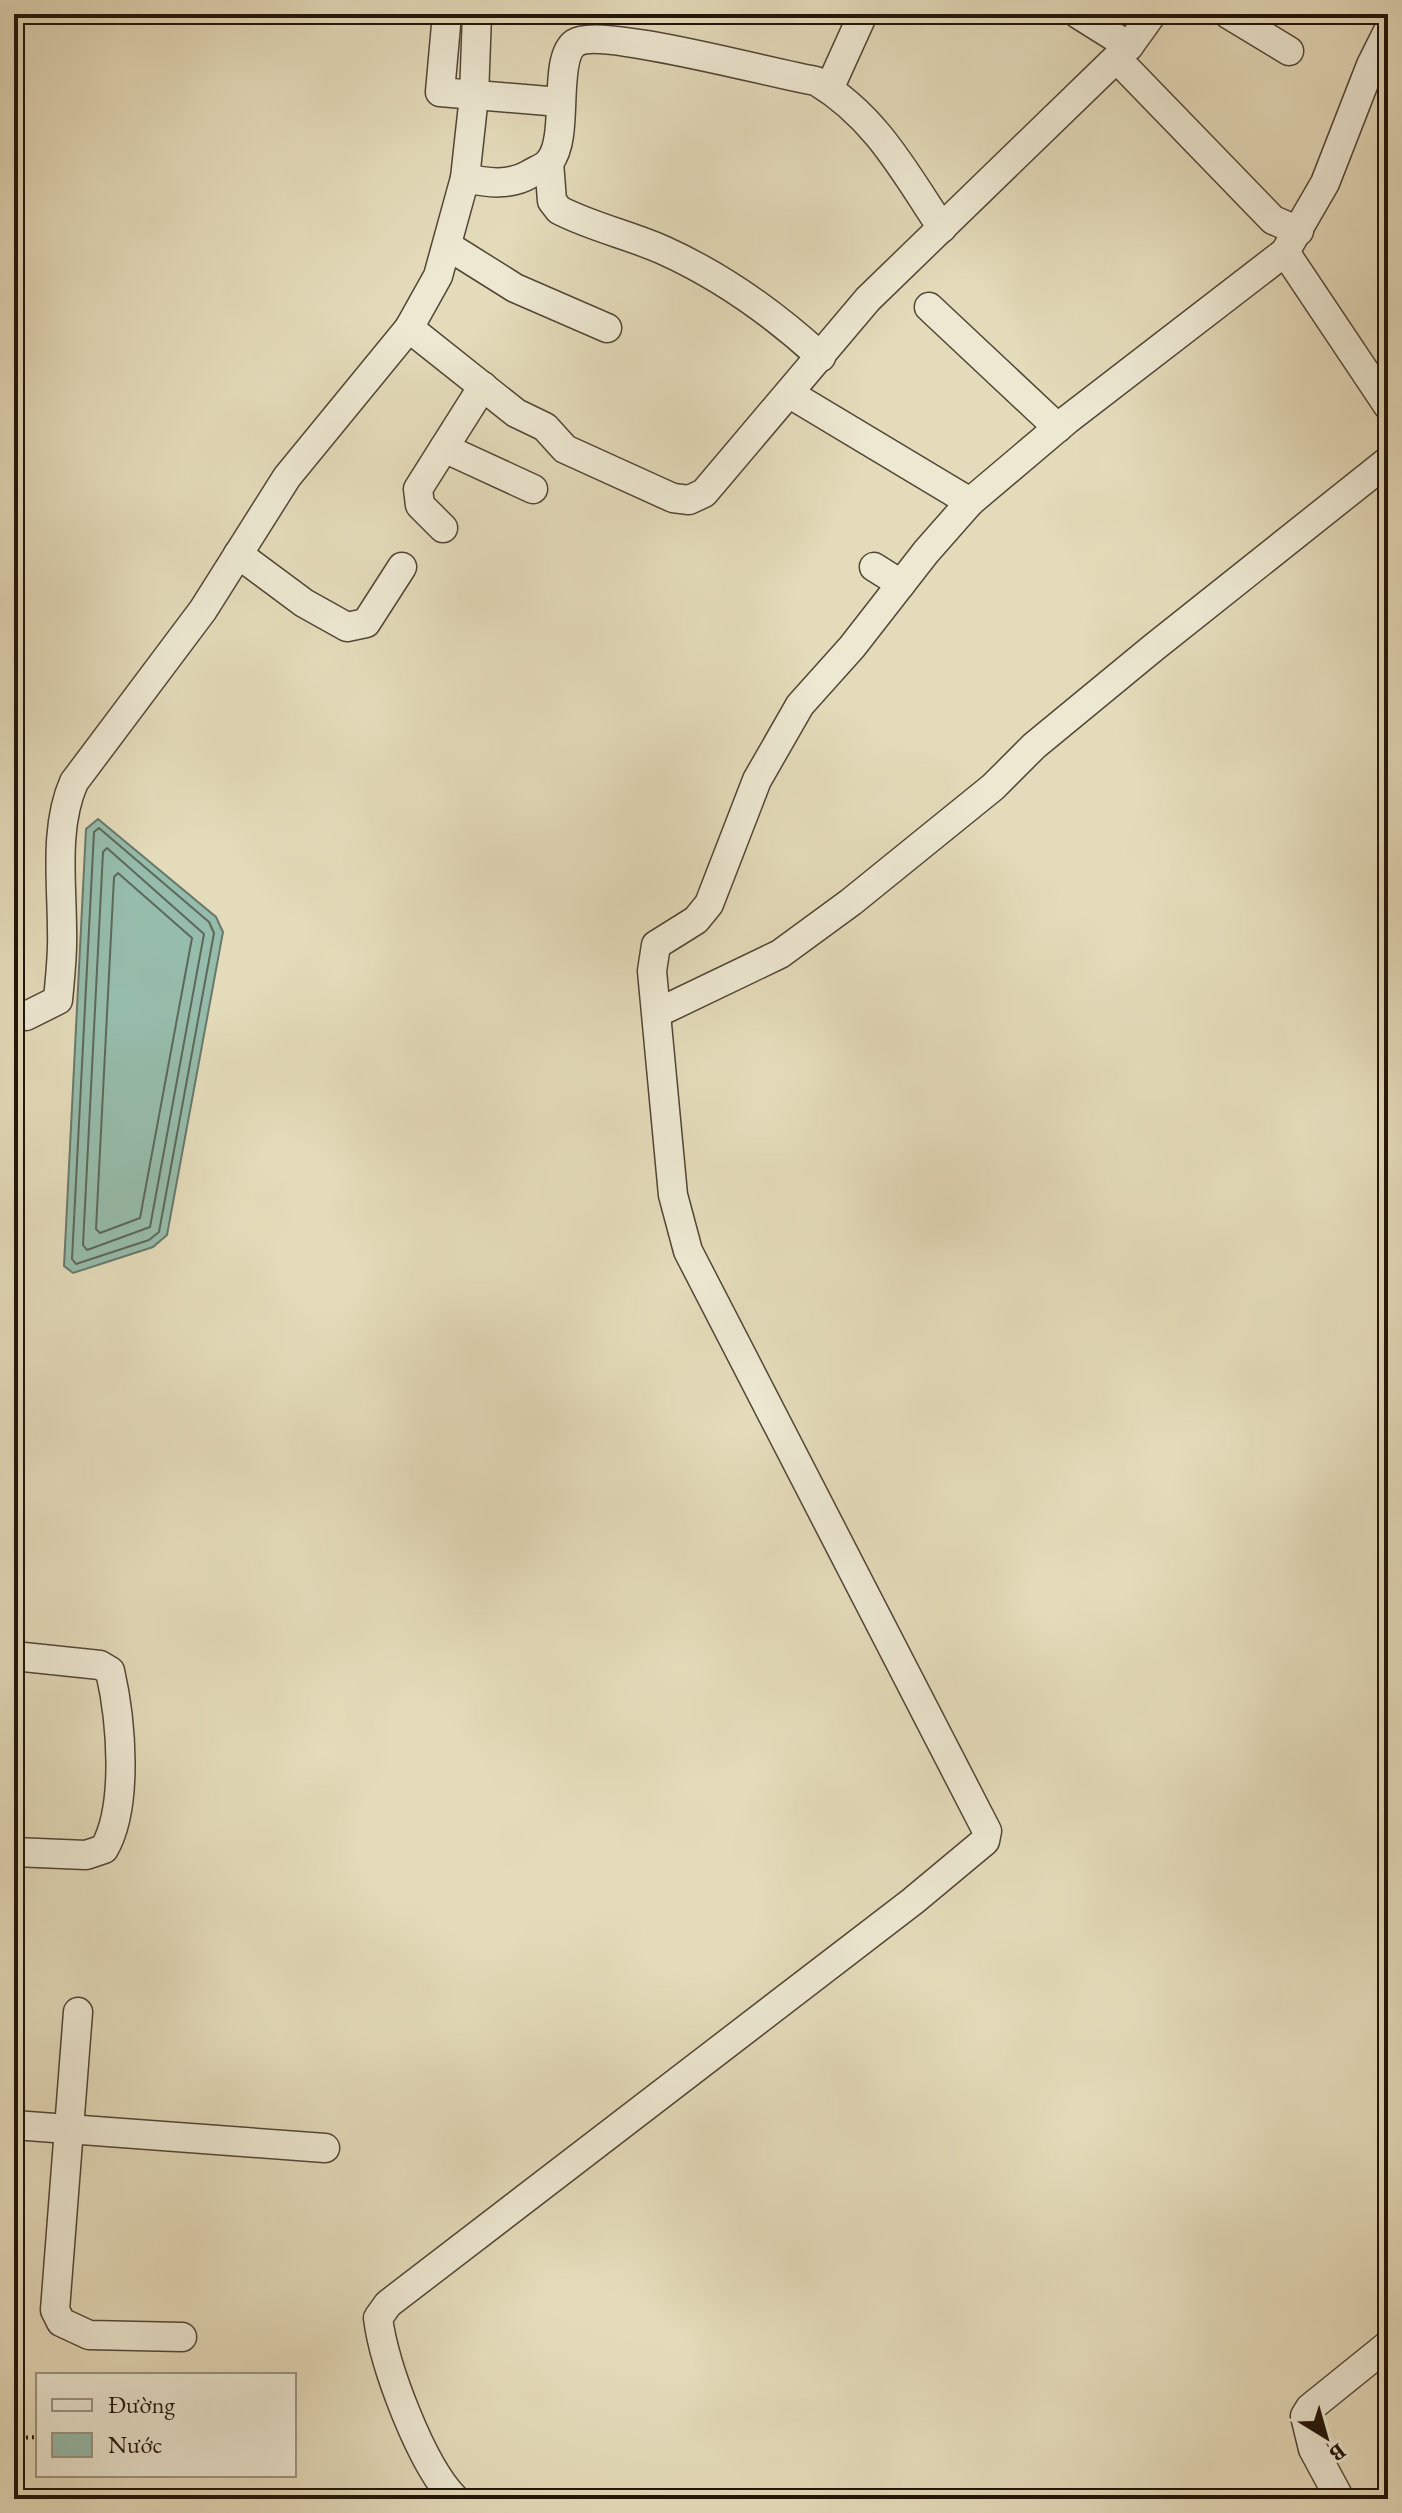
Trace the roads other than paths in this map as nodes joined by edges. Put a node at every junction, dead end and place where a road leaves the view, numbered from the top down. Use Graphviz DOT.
graph roads {
  1 [pos="447,14"];
  2 [pos="477,14"];
  3 [pos="863,14"];
  4 [pos="1078,14"];
  5 [pos="1152,14"];
  6 [pos="1228,14"];
  7 [pos="1388,31"];
  8 [pos="1289,51"];
  9 [pos="1123,52"];
  10 [pos="829,89"];
  11 [pos="474,96"];
  12 [pos="560,102"];
  13 [pos="549,162"];
  14 [pos="465,178"];
  15 [pos="942,228"];
  16 [pos="1292,242"];
  17 [pos="448,246"];
  18 [pos="929,307"];
  19 [pos="409,328"];
  20 [pos="607,328"];
  21 [pos="821,357"];
  22 [pos="483,386"];
  23 [pos="790,394"];
  24 [pos="1388,406"];
  25 [pos="1058,428"];
  26 [pos="444,448"];
  27 [pos="1388,461"];
  28 [pos="533,489"];
  29 [pos="970,502"];
  30 [pos="443,528"];
  31 [pos="238,554"];
  32 [pos="402,567"];
  33 [pos="874,567"];
  34 [pos="901,584"];
  35 [pos="657,1013"];
  36 [pos="26,1016"];
  37 [pos="14,1656"];
  38 [pos="14,1852"];
  39 [pos="78,2012"];
  40 [pos="14,2125"];
  41 [pos="69,2129"];
  42 [pos="325,2148"];
  43 [pos="182,2337"];
  44 [pos="1388,2345"];
  45 [pos="455,2499"];
  46 [pos="1340,2499"];
  1 -- 11 [label="street"];
  2 -- 11 [label="street"];
  3 -- 10 [label="street"];
  4 -- 9 [label="street"];
  5 -- 9 [label="street"];
  6 -- 8 [label="street"];
  7 -- 16 [label="street"];
  9 -- 15 [label="street"];
  9 -- 16 [label="street"];
  10 -- 12 [label="street"];
  10 -- 15 [label="street"];
  11 -- 12 [label="street"];
  11 -- 14 [label="street"];
  12 -- 13 [label="street"];
  13 -- 14 [label="street"];
  13 -- 21 [label="street"];
  14 -- 17 [label="street"];
  15 -- 21 [label="street"];
  16 -- 24 [label="street"];
  16 -- 25 [label="street"];
  17 -- 19 [label="street"];
  17 -- 20 [label="street"];
  18 -- 25 [label="street"];
  19 -- 22 [label="street"];
  19 -- 31 [label="street"];
  21 -- 23 [label="street"];
  22 -- 23 [label="street"];
  22 -- 26 [label="street"];
  23 -- 29 [label="street"];
  25 -- 29 [label="street"];
  26 -- 28 [label="street"];
  26 -- 30 [label="street"];
  27 -- 35 [label="street"];
  29 -- 34 [label="street"];
  31 -- 32 [label="street"];
  31 -- 36 [label="street"];
  33 -- 34 [label="street"];
  34 -- 35 [label="street"];
  35 -- 45 [label="street"];
  37 -- 38 [label="street"];
  39 -- 41 [label="street"];
  40 -- 41 [label="street"];
  41 -- 42 [label="street"];
  41 -- 43 [label="street"];
  44 -- 46 [label="street"];
}
